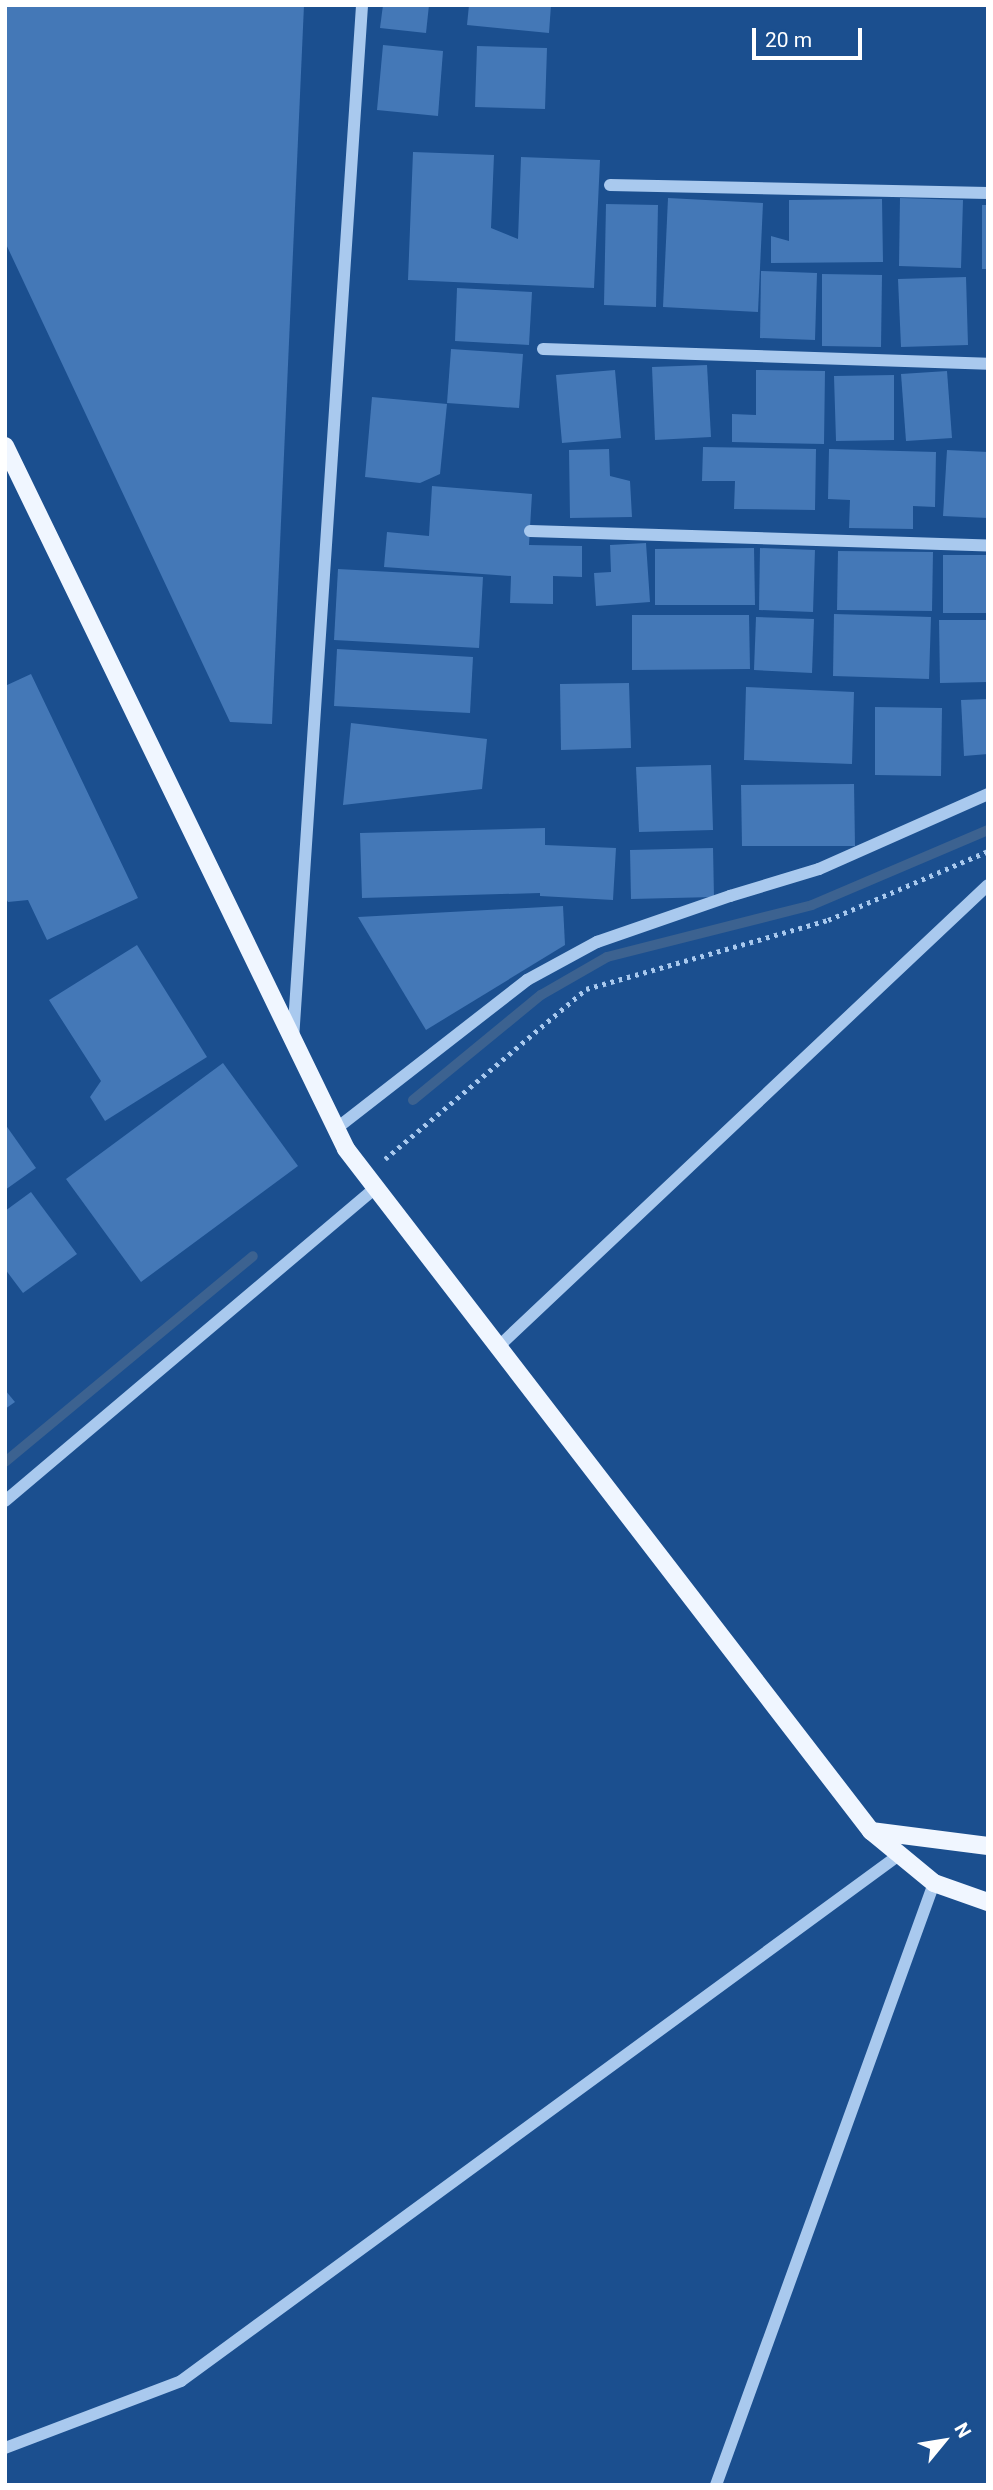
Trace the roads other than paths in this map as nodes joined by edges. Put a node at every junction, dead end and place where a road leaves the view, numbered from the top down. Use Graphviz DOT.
graph roads {
  1 [pos="362,5"];
  2 [pos="610,185"];
  3 [pos="988,193"];
  4 [pos="543,349"];
  5 [pos="988,364"];
  6 [pos="5,446"];
  7 [pos="530,531"];
  8 [pos="988,545"];
  9 [pos="988,794"];
  10 [pos="988,885"];
  11 [pos="293,1039"];
  12 [pos="337,1128"];
  13 [pos="371,1181"];
  14 [pos="498,1347"];
  15 [pos="5,1501"];
  16 [pos="871,1831"];
  17 [pos="988,1846"];
  18 [pos="899,1855"];
  19 [pos="934,1883"];
  20 [pos="988,1902"];
  21 [pos="5,2448"];
  22 [pos="716,2485"];
  1 -- 11 [label="street"];
  2 -- 3 [label="street"];
  4 -- 5 [label="street"];
  6 -- 11 [label="main road"];
  7 -- 8 [label="street"];
  9 -- 12 [label="street"];
  10 -- 14 [label="street"];
  11 -- 12 [label="main road"];
  12 -- 13 [label="main road"];
  13 -- 14 [label="main road"];
  13 -- 15 [label="street"];
  14 -- 16 [label="main road"];
  16 -- 17 [label="main road"];
  16 -- 18 [label="main road"];
  18 -- 19 [label="main road"];
  18 -- 21 [label="street"];
  19 -- 20 [label="main road"];
  19 -- 22 [label="street"];
}
